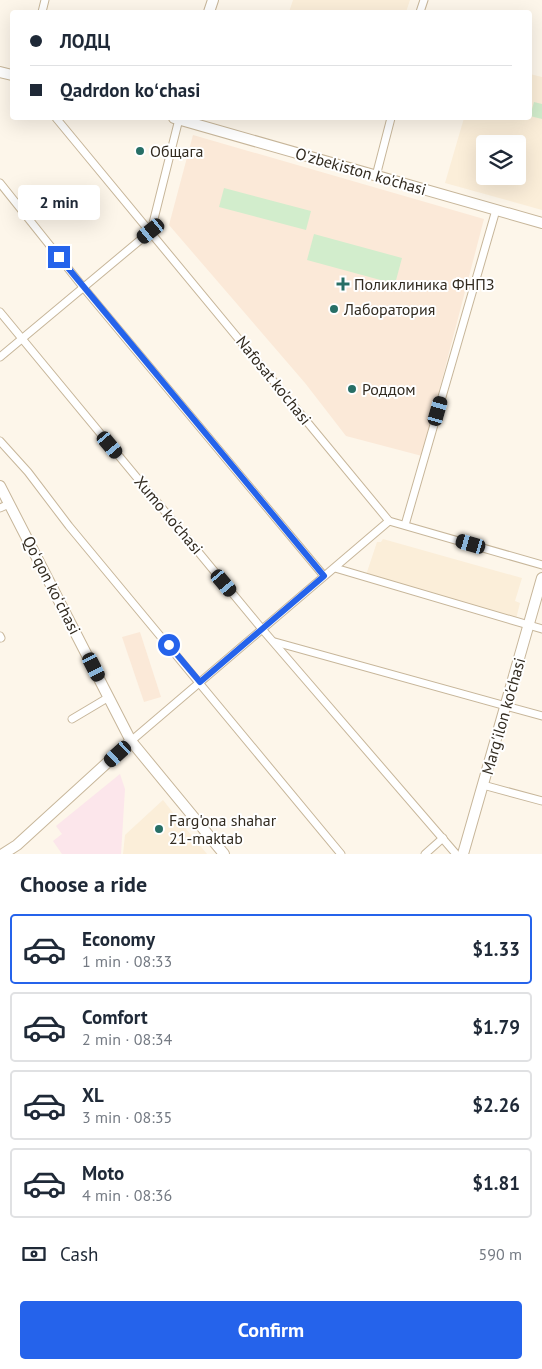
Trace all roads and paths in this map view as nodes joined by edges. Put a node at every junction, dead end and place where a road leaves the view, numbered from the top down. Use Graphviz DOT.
graph roads {
  1 [pos="58,120"];
  2 [pos="178,120"];
  3 [pos="185,120"];
  4 [pos="391,120"];
  5 [pos="376,176"];
  6 [pos="0,183"];
  7 [pos="496,210"];
  8 [pos="542,223"];
  9 [pos="151,231"];
  10 [pos="83,287"];
  11 [pos="0,312"];
  12 [pos="22,338"];
  13 [pos="0,357"];
  14 [pos="0,441"];
  15 [pos="0,486"];
  16 [pos="5,506"];
  17 [pos="389,521"];
  18 [pos="405,525"];
  19 [pos="542,565"];
  20 [pos="335,568"];
  21 [pos="324,576"];
  22 [pos="542,578"];
  23 [pos="529,625"];
  24 [pos="262,629"];
  25 [pos="542,630"];
  26 [pos="274,642"];
  27 [pos="200,682"];
  28 [pos="109,697"];
  29 [pos="506,706"];
  30 [pos="542,716"];
  31 [pos="72,719"];
  32 [pos="131,741"];
  33 [pos="483,785"];
  34 [pos="542,801"];
  35 [pos="443,838"];
  36 [pos="3,854"];
  37 [pos="224,854"];
  38 [pos="341,854"];
  39 [pos="425,854"];
  40 [pos="456,854"];
  41 [pos="463,854"];
  1 -- 9 [label="street, Nafosat ko'chasi"];
  2 -- 9 [label="street"];
  3 -- 5 [label="street, O'zbekiston ko'chasi"];
  4 -- 5 [label="street"];
  5 -- 7 [label="street, O'zbekiston ko'chasi"];
  6 -- 10 [label="street"];
  7 -- 8 [label="street, O'zbekiston ko'chasi"];
  7 -- 18 [label="street"];
  9 -- 10 [label="street"];
  9 -- 17 [label="street, Nafosat ko'chasi"];
  10 -- 12 [label="street"];
  10 -- 21 [label="street"];
  11 -- 12 [label="street, Xumo ko'chasi"];
  12 -- 13 [label="street"];
  12 -- 24 [label="street, Xumo ko'chasi"];
  14 -- 27 [label="street"];
  15 -- 16 [label="street, Qoʻqon koʻchasi"];
  16 -- 28 [label="street, Qoʻqon koʻchasi"];
  17 -- 18 [label="street"];
  17 -- 20 [label="street"];
  18 -- 19 [label="street"];
  20 -- 21 [label="street"];
  20 -- 23 [label="street"];
  21 -- 24 [label="street"];
  22 -- 23 [label="street, Marg'ilon ko'chasi"];
  23 -- 25 [label="street"];
  23 -- 29 [label="street, Marg'ilon ko'chasi"];
  24 -- 26 [label="street, Xumo ko'chasi"];
  24 -- 27 [label="street"];
  26 -- 29 [label="street"];
  26 -- 35 [label="street, Xumo ko'chasi"];
  27 -- 32 [label="street"];
  27 -- 38 [label="street"];
  28 -- 31 [label="street"];
  28 -- 32 [label="street, Qoʻqon koʻchasi"];
  29 -- 30 [label="street"];
  29 -- 33 [label="street, Marg'ilon ko'chasi"];
  32 -- 36 [label="street"];
  32 -- 37 [label="street, Qoʻqon koʻchasi"];
  33 -- 34 [label="street"];
  33 -- 41 [label="street, Marg'ilon ko'chasi"];
  35 -- 39 [label="street"];
  35 -- 40 [label="street, Xumo ko'chasi"];
}
